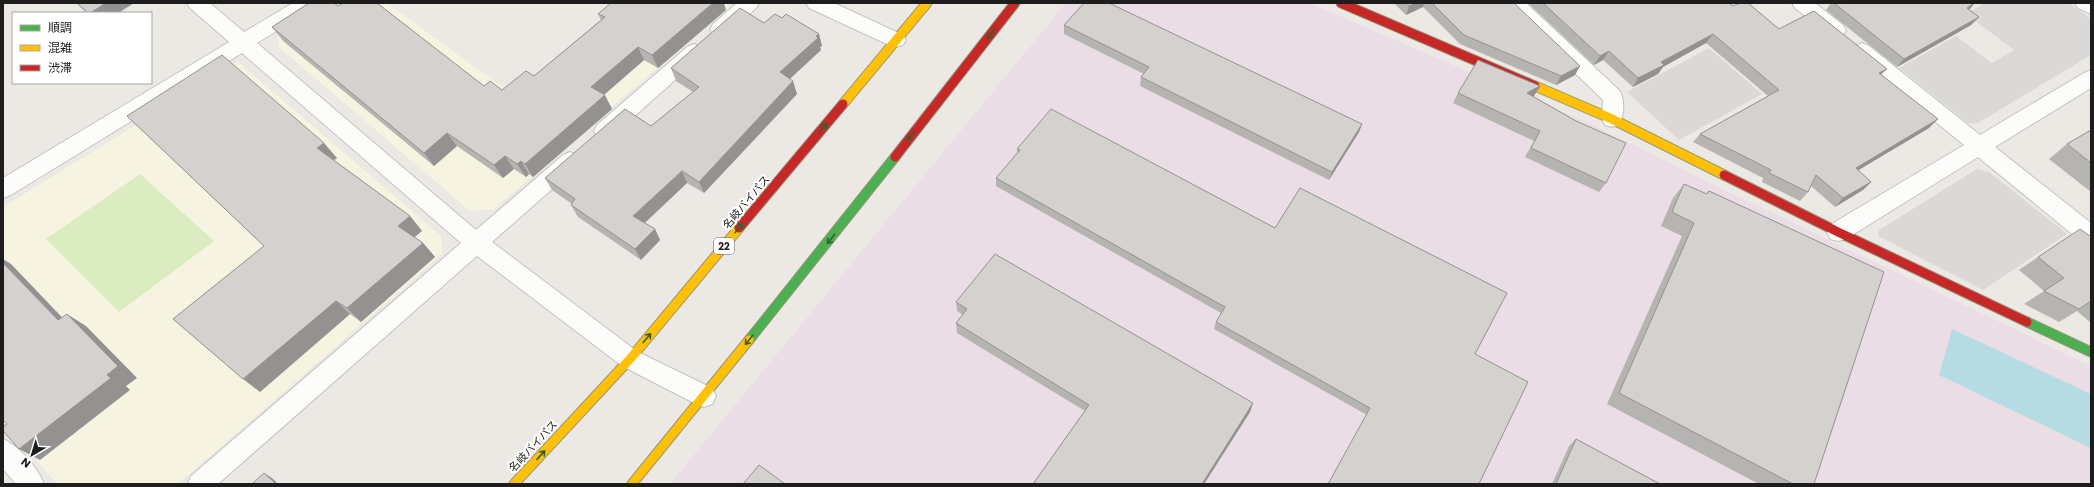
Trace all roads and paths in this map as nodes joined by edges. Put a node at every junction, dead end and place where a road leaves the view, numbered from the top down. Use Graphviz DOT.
graph roads {
  1 [pos="198,3"];
  2 [pos="308,3"];
  3 [pos="749,3"];
  4 [pos="816,3"];
  5 [pos="927,3"];
  6 [pos="1015,3"];
  7 [pos="1341,3"];
  8 [pos="1514,3"];
  9 [pos="1802,3"];
  10 [pos="2085,3"];
  11 [pos="2091,7"];
  12 [pos="896,40"];
  13 [pos="243,43"];
  14 [pos="2091,78"];
  15 [pos="1612,119"];
  16 [pos="1979,146"];
  17 [pos="3,189"];
  18 [pos="1838,232"];
  19 [pos="2091,236"];
  20 [pos="476,244"];
  21 [pos="2091,352"];
  22 [pos="630,359"];
  23 [pos="704,396"];
  24 [pos="3,451"];
  25 [pos="32,484"];
  26 [pos="200,484"];
  27 [pos="514,484"];
  28 [pos="632,484"];
  1 -- 13 [label="street"];
  2 -- 13 [label="street"];
  3 -- 20 [label="street"];
  4 -- 12 [label="street"];
  5 -- 12 [label="main road, 名岐バイパス / 22"];
  6 -- 23 [label="main road, one-way"];
  7 -- 15 [label="main road"];
  8 -- 15 [label="street"];
  9 -- 16 [label="street"];
  10 -- 11 [label="street"];
  22 -- 12 [label="main road, 名岐バイパス / 22, one-way"];
  13 -- 17 [label="street"];
  13 -- 20 [label="street"];
  14 -- 16 [label="street"];
  15 -- 18 [label="main road"];
  16 -- 18 [label="street"];
  16 -- 19 [label="street"];
  18 -- 21 [label="main road"];
  20 -- 22 [label="street"];
  20 -- 26 [label="street"];
  22 -- 23 [label="street"];
  27 -- 22 [label="main road, 名岐バイパス / 22, one-way"];
  23 -- 28 [label="main road"];
  24 -- 25 [label="street"];
}
